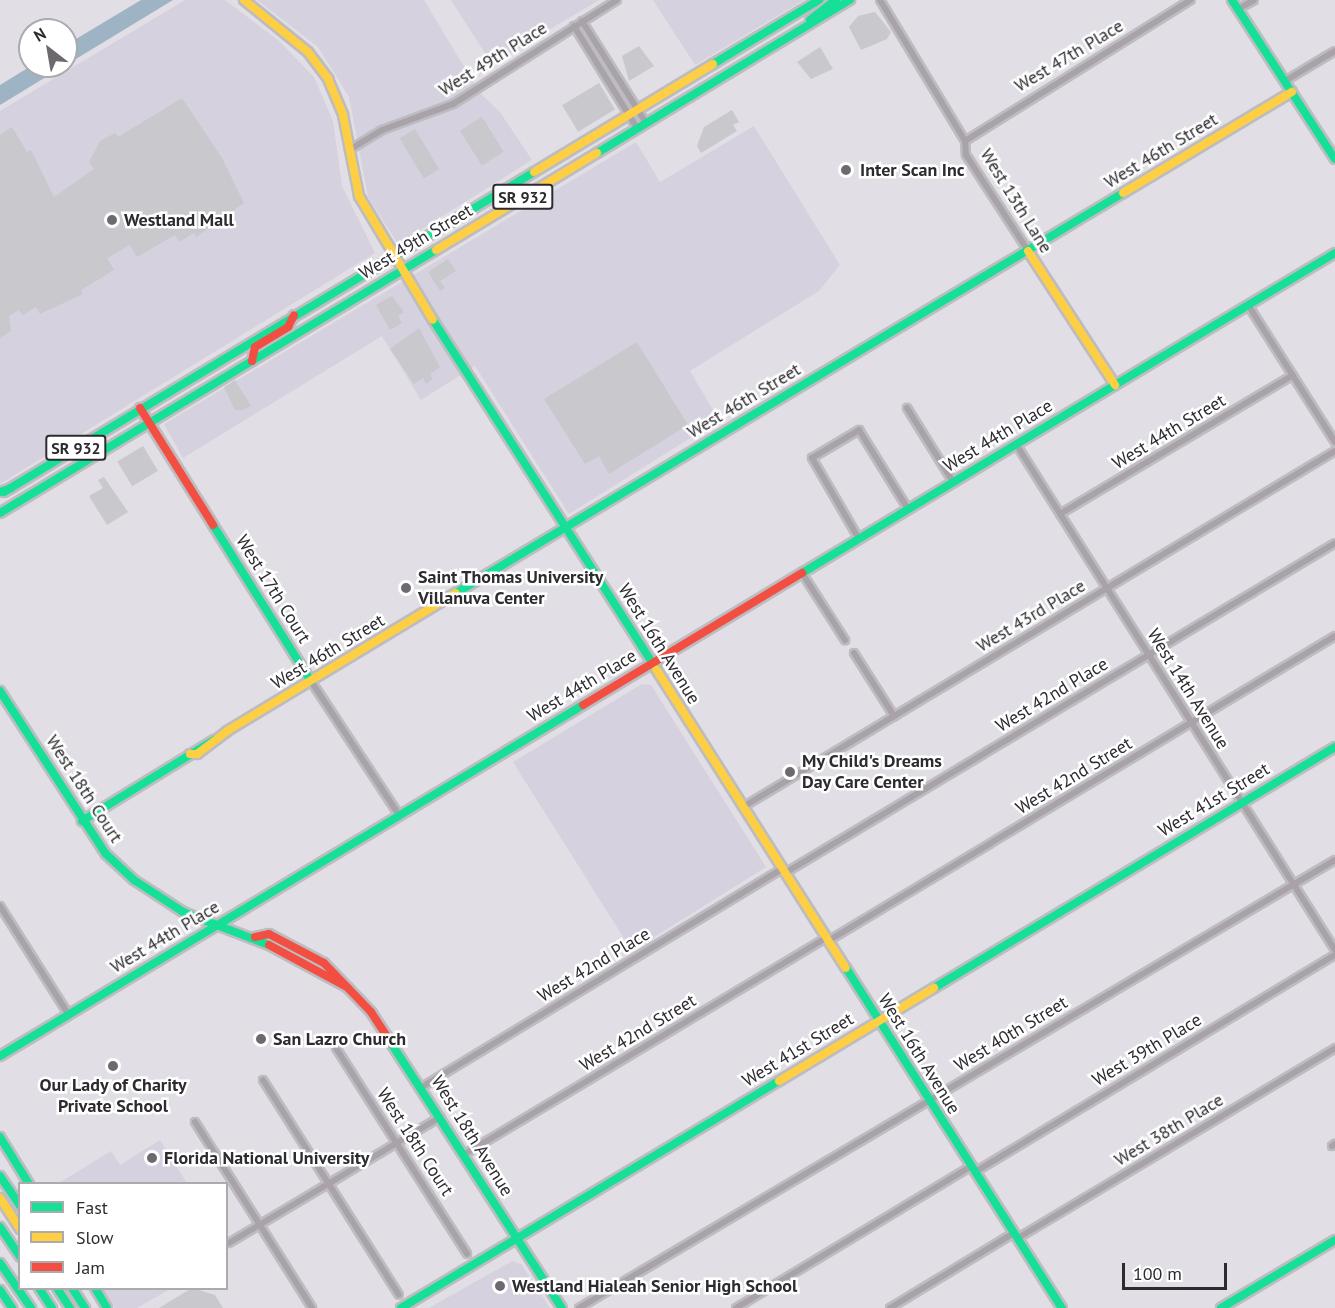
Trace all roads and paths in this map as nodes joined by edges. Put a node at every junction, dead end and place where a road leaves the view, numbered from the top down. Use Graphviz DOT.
graph roads {
  1 [pos="244,0"];
  2 [pos="617,0"];
  3 [pos="819,0"];
  4 [pos="836,0"];
  5 [pos="850,0"];
  6 [pos="880,0"];
  7 [pos="1191,0"];
  8 [pos="1232,0"];
  9 [pos="1254,0"];
  10 [pos="1238,9"];
  11 [pos="582,21"];
  12 [pos="574,26"];
  13 [pos="800,30"];
  14 [pos="1335,51"];
  15 [pos="1285,81"];
  16 [pos="1292,92"];
  17 [pos="634,112"];
  18 [pos="641,126"];
  19 [pos="965,141"];
  20 [pos="1332,149"];
  21 [pos="349,150"];
  22 [pos="1335,159"];
  23 [pos="1028,251"];
  24 [pos="1335,253"];
  25 [pos="392,256"];
  26 [pos="401,270"];
  27 [pos="1248,305"];
  28 [pos="294,315"];
  29 [pos="252,360"];
  30 [pos="1293,375"];
  31 [pos="1115,385"];
  32 [pos="140,408"];
  33 [pos="907,408"];
  34 [pos="149,422"];
  35 [pos="1335,442"];
  36 [pos="1016,444"];
  37 [pos="1335,451"];
  38 [pos="953,482"];
  39 [pos="0,493"];
  40 [pos="908,509"];
  41 [pos="0,513"];
  42 [pos="1060,513"];
  43 [pos="566,528"];
  44 [pos="859,539"];
  45 [pos="1335,543"];
  46 [pos="802,573"];
  47 [pos="1107,587"];
  48 [pos="1335,636"];
  49 [pos="845,640"];
  50 [pos="854,653"];
  51 [pos="1149,654"];
  52 [pos="652,663"];
  53 [pos="311,681"];
  54 [pos="0,691"];
  55 [pos="894,716"];
  56 [pos="1192,722"];
  57 [pos="1335,747"];
  58 [pos="1242,802"];
  59 [pos="743,807"];
  60 [pos="399,815"];
  61 [pos="82,821"];
  62 [pos="1335,860"];
  63 [pos="784,871"];
  64 [pos="1293,884"];
  65 [pos="0,906"];
  66 [pos="218,924"];
  67 [pos="827,939"];
  68 [pos="1335,950"];
  69 [pos="1335,955"];
  70 [pos="69,1015"];
  71 [pos="879,1021"];
  72 [pos="336,1048"];
  73 [pos="1335,1048"];
  74 [pos="0,1056"];
  75 [pos="263,1080"];
  76 [pos="422,1087"];
  77 [pos="929,1100"];
  78 [pos="440,1117"];
  79 [pos="195,1122"];
  80 [pos="0,1137"];
  81 [pos="397,1144"];
  82 [pos="465,1154"];
  83 [pos="973,1169"];
  84 [pos="0,1176"];
  85 [pos="28,1182"];
  86 [pos="328,1183"];
  87 [pos="0,1198"];
  88 [pos="18,1203"];
  89 [pos="259,1225"];
  90 [pos="18,1226"];
  91 [pos="0,1227"];
  92 [pos="1016,1236"];
  93 [pos="517,1237"];
  94 [pos="1335,1240"];
  95 [pos="229,1244"];
  96 [pos="0,1252"];
  97 [pos="18,1254"];
  98 [pos="467,1254"];
  99 [pos="0,1263"];
  100 [pos="18,1281"];
  101 [pos="18,1288"];
  102 [pos="0,1290"];
  103 [pos="20,1290"];
  104 [pos="23,1290"];
  105 [pos="40,1290"];
  106 [pos="58,1290"];
  107 [pos="73,1290"];
  108 [pos="96,1290"];
  109 [pos="399,1295"];
  110 [pos="12,1308"];
  111 [pos="33,1308"];
  112 [pos="52,1308"];
  113 [pos="70,1308"];
  114 [pos="85,1308"];
  115 [pos="107,1308"];
  116 [pos="312,1308"];
  117 [pos="401,1308"];
  118 [pos="562,1308"];
  119 [pos="579,1308"];
  120 [pos="736,1308"];
  121 [pos="890,1308"];
  122 [pos="1062,1308"];
  123 [pos="1221,1308"];
  1 -- 21 [label="main road, West 16th Avenue"];
  2 -- 11 [label="street, West 49th Place"];
  3 -- 17 [label="main road, West 49th Street / SR 932"];
  4 -- 13 [label="main road"];
  5 -- 13 [label="main road, West 49th Street / SR 932"];
  6 -- 19 [label="street, West 13th Lane"];
  7 -- 19 [label="street, West 47th Place"];
  8 -- 10 [label="main road"];
  9 -- 10 [label="street"];
  10 -- 15 [label="main road"];
  11 -- 12 [label="street, West 49th Place"];
  11 -- 17 [label="street"];
  12 -- 17 [label="street"];
  12 -- 21 [label="street, West 49th Place"];
  13 -- 18 [label="main road, West 49th Street / SR 932"];
  14 -- 15 [label="street"];
  15 -- 16 [label="main road"];
  16 -- 20 [label="main road"];
  16 -- 23 [label="main road, West 46th Street"];
  17 -- 18 [label="street"];
  17 -- 25 [label="main road, West 49th Street / SR 932"];
  18 -- 26 [label="main road, West 49th Street / SR 932"];
  19 -- 23 [label="street, West 13th Lane"];
  20 -- 22 [label="main road"];
  21 -- 25 [label="main road, West 16th Avenue"];
  23 -- 31 [label="main road, West 13th Lane"];
  23 -- 43 [label="main road, West 46th Street"];
  24 -- 27 [label="main road, West 44th Place"];
  25 -- 26 [label="main road, West 16th Avenue"];
  25 -- 28 [label="main road, West 49th Street / SR 932"];
  26 -- 29 [label="main road, West 49th Street / SR 932"];
  26 -- 43 [label="main road, West 16th Avenue"];
  27 -- 30 [label="street"];
  27 -- 31 [label="main road, West 44th Place"];
  28 -- 29 [label="main road"];
  28 -- 32 [label="main road, West 49th Street / SR 932"];
  29 -- 34 [label="main road, West 49th Street / SR 932"];
  30 -- 35 [label="street"];
  30 -- 42 [label="street, West 44th Street"];
  31 -- 36 [label="main road, West 44th Place"];
  32 -- 34 [label="main road, West 17th Court"];
  32 -- 39 [label="main road, West 49th Street / SR 932"];
  33 -- 38 [label="street"];
  34 -- 41 [label="main road, West 49th Street / SR 932"];
  34 -- 53 [label="main road, West 17th Court"];
  36 -- 38 [label="main road, West 44th Place"];
  36 -- 42 [label="street, West 14th Avenue"];
  37 -- 47 [label="street, West 43rd Place"];
  38 -- 40 [label="main road, West 44th Place"];
  40 -- 44 [label="main road, West 44th Place"];
  40 -- 44 [label="street"];
  42 -- 47 [label="street, West 14th Avenue"];
  43 -- 52 [label="main road, West 16th Avenue"];
  43 -- 53 [label="main road, West 46th Street"];
  44 -- 46 [label="main road, West 44th Place"];
  45 -- 51 [label="street, West 42nd Place"];
  46 -- 49 [label="street"];
  46 -- 52 [label="main road, West 44th Place"];
  47 -- 51 [label="street, West 14th Avenue"];
  47 -- 55 [label="street, West 43rd Place"];
  48 -- 56 [label="street, West 42nd Street"];
  50 -- 55 [label="street"];
  51 -- 56 [label="street, West 14th Avenue"];
  51 -- 63 [label="street, West 42nd Place"];
  52 -- 59 [label="main road, West 16th Avenue"];
  52 -- 60 [label="main road, West 44th Place"];
  53 -- 60 [label="street, West 17th Court"];
  53 -- 61 [label="main road, West 46th Street"];
  54 -- 61 [label="main road, West 18th Court"];
  55 -- 59 [label="street, West 43rd Place"];
  56 -- 58 [label="street, West 14th Avenue"];
  56 -- 67 [label="street, West 42nd Street"];
  57 -- 58 [label="main road, West 41st Street"];
  58 -- 64 [label="street, West 14th Avenue"];
  58 -- 71 [label="main road, West 41st Street"];
  59 -- 63 [label="main road, West 16th Avenue"];
  60 -- 66 [label="main road, West 44th Place"];
  61 -- 66 [label="main road, West 18th Court"];
  62 -- 64 [label="street, West 40th Street"];
  63 -- 67 [label="main road, West 16th Avenue"];
  63 -- 76 [label="street, West 42nd Place"];
  64 -- 68 [label="street, West 14th Avenue"];
  64 -- 77 [label="street, West 40th Street"];
  65 -- 70 [label="street"];
  66 -- 70 [label="main road, West 44th Place"];
  66 -- 76 [label="main road, West 18th Avenue"];
  67 -- 71 [label="main road, West 16th Avenue"];
  67 -- 82 [label="street, West 42nd Street"];
  69 -- 83 [label="street, West 39th Place"];
  70 -- 74 [label="main road, West 44th Place"];
  71 -- 77 [label="main road, West 16th Avenue"];
  71 -- 93 [label="main road, West 41st Street"];
  72 -- 81 [label="street, West 18th Court"];
  73 -- 92 [label="street, West 38th Place"];
  75 -- 86 [label="street"];
  76 -- 78 [label="main road, West 18th Avenue"];
  77 -- 83 [label="main road, West 16th Avenue"];
  77 -- 119 [label="street, West 40th Street"];
  78 -- 81 [label="street"];
  78 -- 82 [label="main road, West 18th Avenue"];
  79 -- 89 [label="street"];
  80 -- 85 [label="main road"];
  81 -- 86 [label="street"];
  81 -- 98 [label="street, West 18th Court"];
  82 -- 93 [label="main road, West 18th Avenue"];
  83 -- 92 [label="main road, West 16th Avenue"];
  83 -- 120 [label="street, West 39th Place"];
  84 -- 88 [label="main road"];
  86 -- 89 [label="street"];
  86 -- 109 [label="street"];
  87 -- 90 [label="main road"];
  89 -- 95 [label="street"];
  89 -- 116 [label="street"];
  91 -- 97 [label="main road"];
  92 -- 121 [label="street, West 38th Place"];
  92 -- 122 [label="main road, West 16th Avenue"];
  93 -- 117 [label="main road, West 41st Street"];
  93 -- 118 [label="main road, West 18th Avenue"];
  94 -- 123 [label="main road"];
  96 -- 100 [label="main road"];
  99 -- 101 [label="main road"];
  102 -- 110 [label="main road"];
  103 -- 111 [label="main road"];
  104 -- 111 [label="main road"];
  105 -- 112 [label="main road"];
  106 -- 113 [label="main road"];
  107 -- 114 [label="main road"];
  108 -- 115 [label="main road"];
}
